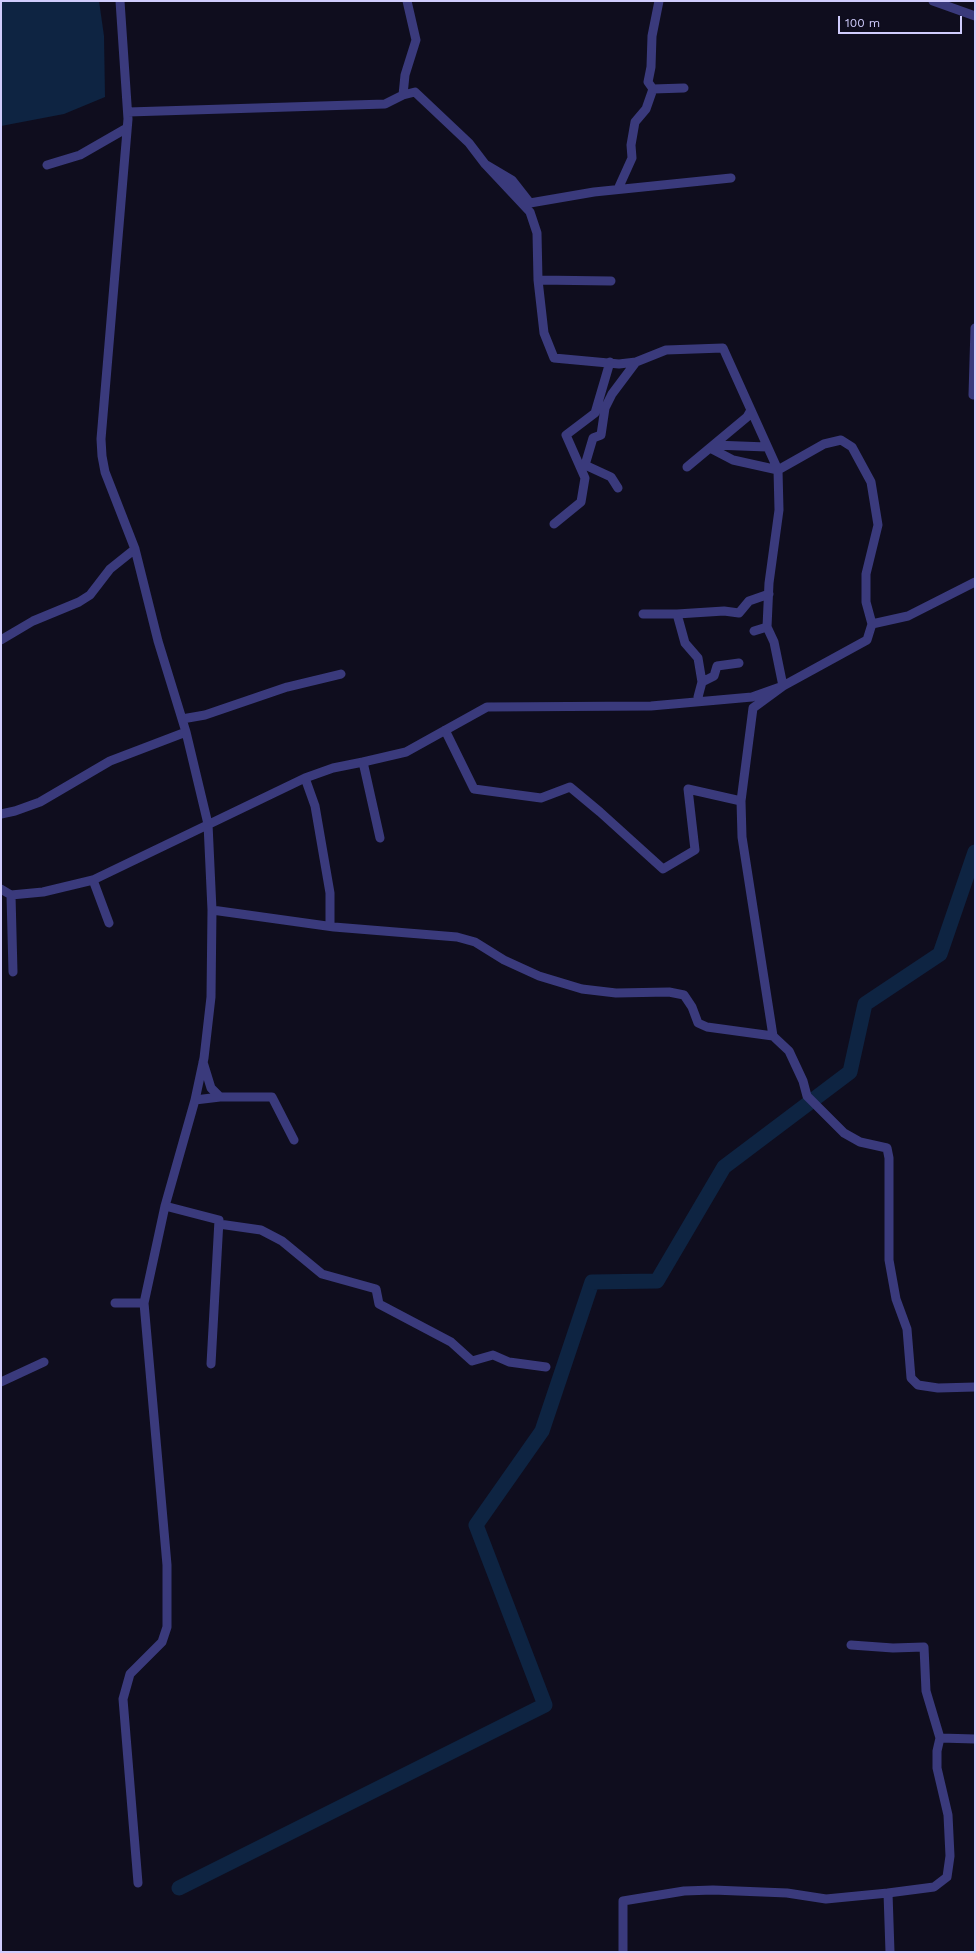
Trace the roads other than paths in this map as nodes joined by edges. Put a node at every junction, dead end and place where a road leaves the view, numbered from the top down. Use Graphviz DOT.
graph roads {
  1 [pos="120,1"];
  2 [pos="407,1"];
  3 [pos="659,1"];
  4 [pos="933,1"];
  5 [pos="975,16"];
  6 [pos="684,88"];
  7 [pos="653,89"];
  8 [pos="402,95"];
  9 [pos="128,112"];
  10 [pos="127,128"];
  11 [pos="485,164"];
  12 [pos="47,165"];
  13 [pos="731,178"];
  14 [pos="618,189"];
  15 [pos="538,280"];
  16 [pos="611,282"];
  17 [pos="975,328"];
  18 [pos="610,362"];
  19 [pos="636,362"];
  20 [pos="975,395"];
  21 [pos="751,410"];
  22 [pos="712,446"];
  23 [pos="767,447"];
  24 [pos="688,467"];
  25 [pos="778,470"];
  26 [pos="618,488"];
  27 [pos="554,524"];
  28 [pos="135,549"];
  29 [pos="975,582"];
  30 [pos="769,594"];
  31 [pos="642,614"];
  32 [pos="677,614"];
  33 [pos="872,624"];
  34 [pos="768,626"];
  35 [pos="754,631"];
  36 [pos="1,640"];
  37 [pos="739,663"];
  38 [pos="341,674"];
  39 [pos="702,682"];
  40 [pos="783,686"];
  41 [pos="699,701"];
  42 [pos="182,719"];
  43 [pos="445,730"];
  44 [pos="186,732"];
  45 [pos="363,762"];
  46 [pos="305,778"];
  47 [pos="741,801"];
  48 [pos="1,814"];
  49 [pos="208,824"];
  50 [pos="380,838"];
  51 [pos="93,880"];
  52 [pos="1,889"];
  53 [pos="11,895"];
  54 [pos="212,910"];
  55 [pos="109,923"];
  56 [pos="330,926"];
  57 [pos="14,972"];
  58 [pos="773,1036"];
  59 [pos="203,1062"];
  60 [pos="220,1097"];
  61 [pos="195,1100"];
  62 [pos="294,1140"];
  63 [pos="164,1206"];
  64 [pos="219,1224"];
  65 [pos="144,1303"];
  66 [pos="115,1304"];
  67 [pos="44,1362"];
  68 [pos="211,1364"];
  69 [pos="546,1367"];
  70 [pos="1,1382"];
  71 [pos="975,1387"];
  72 [pos="851,1645"];
  73 [pos="940,1738"];
  74 [pos="975,1740"];
  75 [pos="138,1883"];
  76 [pos="888,1893"];
  77 [pos="623,1952"];
  78 [pos="890,1952"];
  1 -- 9 [label="street"];
  2 -- 8 [label="street"];
  3 -- 7 [label="street"];
  4 -- 5 [label="street"];
  6 -- 7 [label="street"];
  7 -- 14 [label="street"];
  8 -- 9 [label="street"];
  8 -- 11 [label="street"];
  9 -- 10 [label="street"];
  10 -- 12 [label="street"];
  10 -- 28 [label="street"];
  11 -- 14 [label="street"];
  11 -- 15 [label="street"];
  13 -- 14 [label="street"];
  15 -- 16 [label="street"];
  15 -- 18 [label="street"];
  17 -- 20 [label="street"];
  18 -- 19 [label="street"];
  18 -- 27 [label="street"];
  19 -- 21 [label="street"];
  19 -- 26 [label="street"];
  21 -- 22 [label="street"];
  21 -- 23 [label="street"];
  22 -- 23 [label="street"];
  22 -- 24 [label="street"];
  22 -- 25 [label="street"];
  23 -- 25 [label="street"];
  25 -- 30 [label="street"];
  25 -- 33 [label="street"];
  28 -- 36 [label="street"];
  28 -- 42 [label="street"];
  29 -- 33 [label="street"];
  30 -- 32 [label="street"];
  30 -- 34 [label="street"];
  31 -- 32 [label="street"];
  32 -- 39 [label="street"];
  33 -- 40 [label="street"];
  34 -- 35 [label="street"];
  34 -- 40 [label="street"];
  37 -- 39 [label="street"];
  38 -- 42 [label="street"];
  39 -- 41 [label="street"];
  40 -- 41 [label="street"];
  40 -- 47 [label="street"];
  41 -- 43 [label="street"];
  42 -- 44 [label="street"];
  43 -- 45 [label="street"];
  43 -- 47 [label="street"];
  44 -- 48 [label="street"];
  44 -- 49 [label="street"];
  45 -- 46 [label="street"];
  45 -- 50 [label="street"];
  46 -- 49 [label="street"];
  46 -- 56 [label="street"];
  47 -- 58 [label="street"];
  49 -- 51 [label="street"];
  49 -- 54 [label="street"];
  51 -- 53 [label="street"];
  51 -- 55 [label="street"];
  52 -- 53 [label="street"];
  53 -- 57 [label="street"];
  54 -- 56 [label="street"];
  54 -- 59 [label="street"];
  56 -- 58 [label="street"];
  58 -- 71 [label="street"];
  59 -- 60 [label="street"];
  59 -- 61 [label="street"];
  60 -- 61 [label="street"];
  60 -- 62 [label="street"];
  61 -- 63 [label="street"];
  63 -- 64 [label="street"];
  63 -- 65 [label="street"];
  64 -- 68 [label="street"];
  64 -- 69 [label="street"];
  65 -- 66 [label="street"];
  65 -- 75 [label="street"];
  67 -- 70 [label="street"];
  72 -- 73 [label="street"];
  73 -- 74 [label="street"];
  73 -- 76 [label="street"];
  76 -- 77 [label="street"];
  76 -- 78 [label="street"];
}
